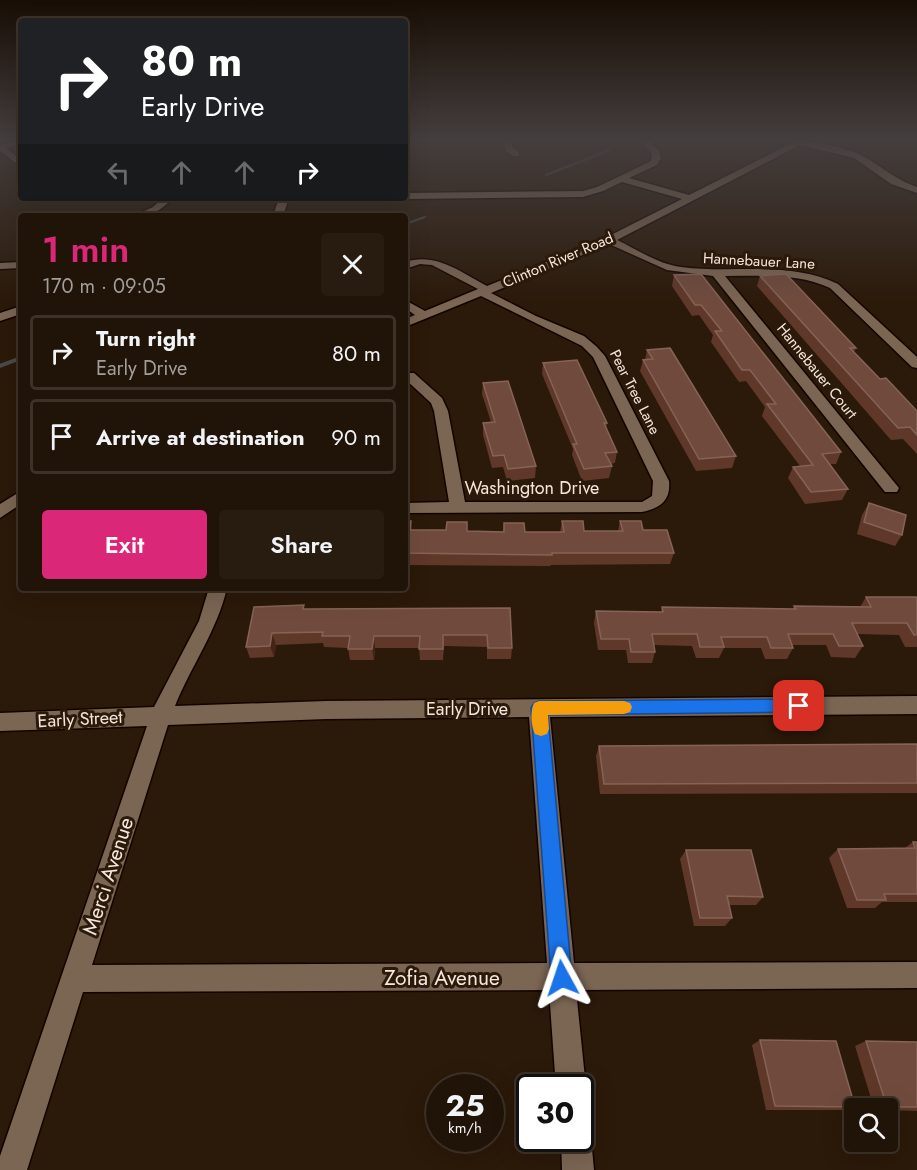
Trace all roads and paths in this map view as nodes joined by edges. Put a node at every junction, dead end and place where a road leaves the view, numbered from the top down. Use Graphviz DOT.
graph roads {
  1 [pos="574,195"];
  2 [pos="678,195"];
  3 [pos="700,195"];
  4 [pos="408,196"];
  5 [pos="692,199"];
  6 [pos="165,201"];
  7 [pos="146,213"];
  8 [pos="609,240"];
  9 [pos="18,265"];
  10 [pos="408,265"];
  11 [pos="0,266"];
  12 [pos="717,273"];
  13 [pos="484,291"];
  14 [pos="408,305"];
  15 [pos="18,311"];
  16 [pos="424,315"];
  17 [pos="0,317"];
  18 [pos="408,322"];
  19 [pos="917,364"];
  20 [pos="408,380"];
  21 [pos="891,488"];
  22 [pos="18,498"];
  23 [pos="657,502"];
  24 [pos="408,508"];
  25 [pos="457,508"];
  26 [pos="0,512"];
  27 [pos="217,591"];
  28 [pos="917,705"];
  29 [pos="539,708"];
  30 [pos="161,715"];
  31 [pos="0,722"];
  32 [pos="917,975"];
  33 [pos="562,978"];
  34 [pos="74,979"];
  35 [pos="570,1074"];
  36 [pos="577,1152"];
  37 [pos="11,1170"];
  38 [pos="578,1170"];
  1 -- 4 [label="street"];
  2 -- 5 [label="street"];
  3 -- 5 [label="street, Clinton River Road"];
  5 -- 8 [label="street, Clinton River Road"];
  6 -- 7 [label="street"];
  8 -- 12 [label="street, Hannebauer Lane"];
  8 -- 13 [label="street, Clinton River Road"];
  9 -- 11 [label="street"];
  10 -- 13 [label="street, Pear Tree Lane"];
  12 -- 19 [label="street, Hannebauer Lane"];
  12 -- 21 [label="street, Hannebauer Court"];
  13 -- 16 [label="street, Clinton River Road"];
  13 -- 23 [label="street, Pear Tree Lane"];
  14 -- 16 [label="street"];
  15 -- 17 [label="street"];
  16 -- 18 [label="street, Clinton River Road"];
  20 -- 25 [label="street"];
  22 -- 26 [label="street"];
  23 -- 25 [label="street, Washington Drive"];
  24 -- 25 [label="street, Washington Drive"];
  27 -- 30 [label="street, Merci Avenue"];
  28 -- 29 [label="street, Early Drive"];
  29 -- 30 [label="street, Early Drive"];
  29 -- 33 [label="street"];
  30 -- 31 [label="street, Early Street"];
  30 -- 34 [label="street, Merci Avenue"];
  32 -- 33 [label="street, Zofia Avenue"];
  33 -- 34 [label="street, Zofia Avenue"];
  33 -- 35 [label="street"];
  34 -- 37 [label="street, Merci Avenue"];
  36 -- 38 [label="street"];
}
